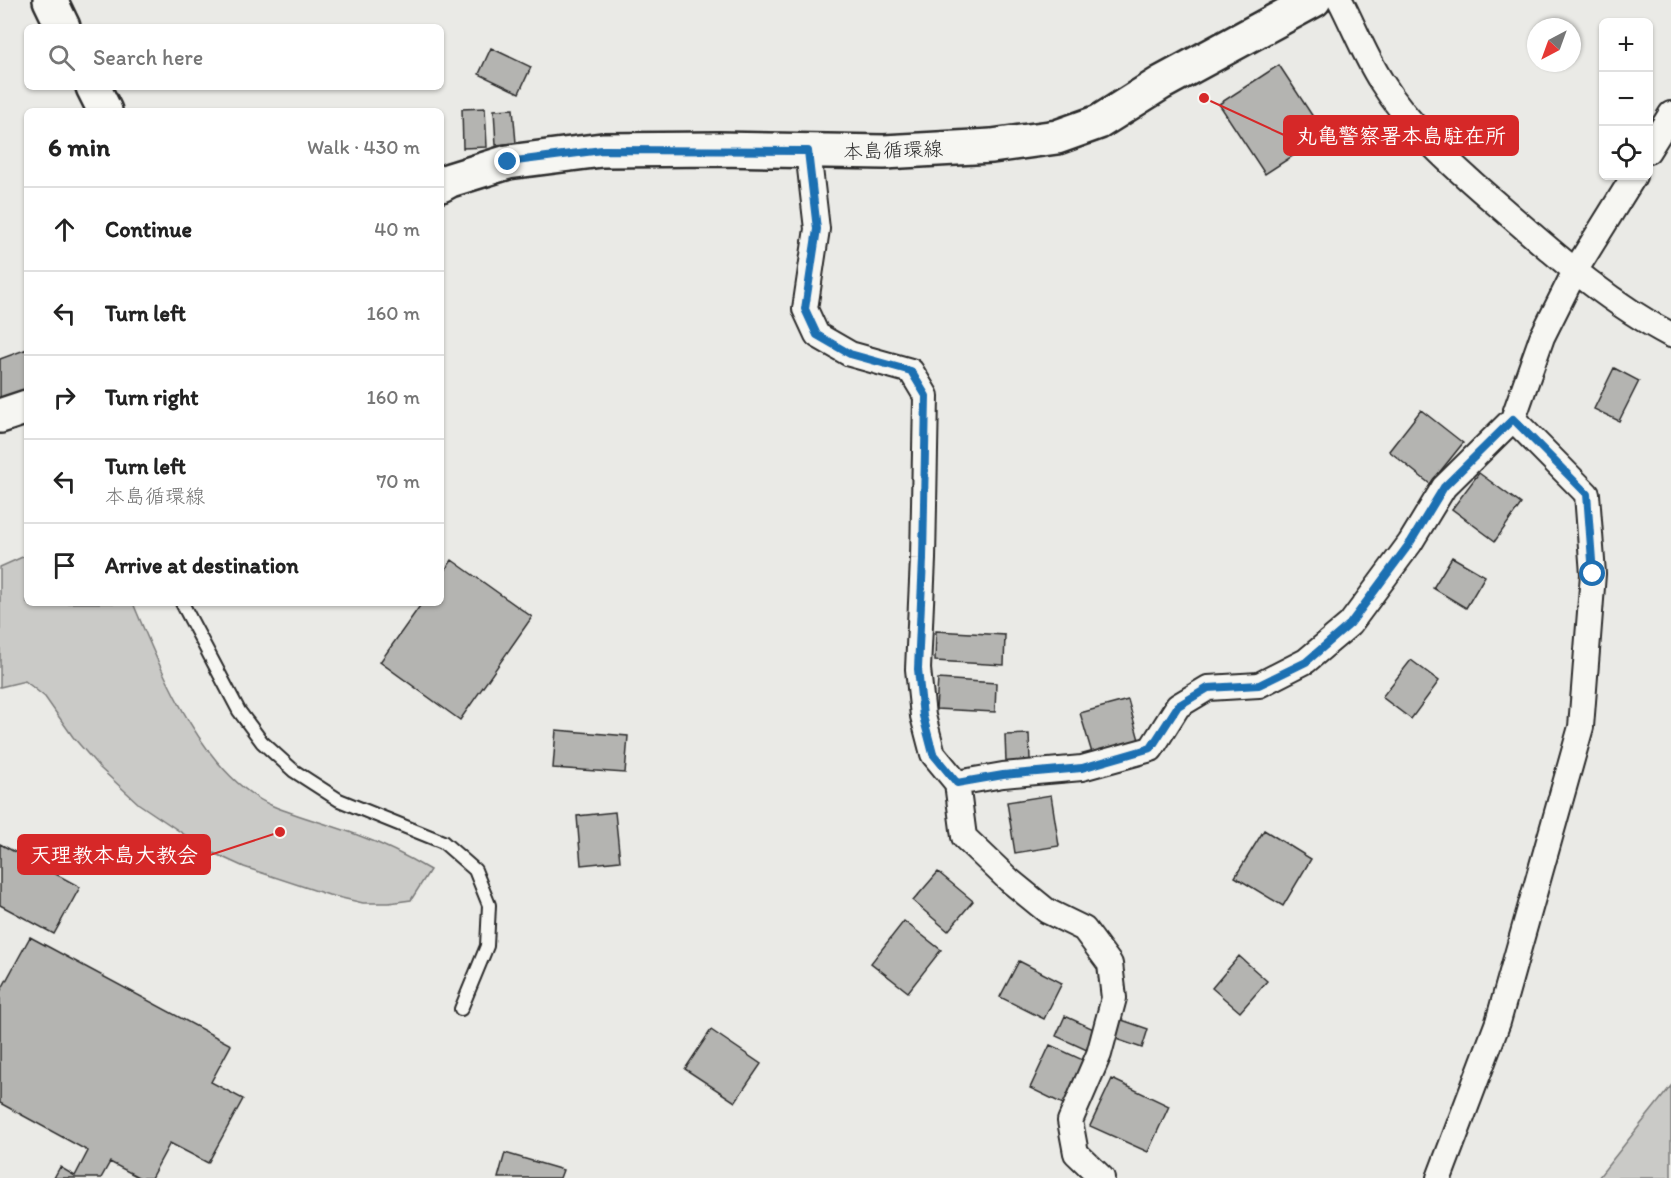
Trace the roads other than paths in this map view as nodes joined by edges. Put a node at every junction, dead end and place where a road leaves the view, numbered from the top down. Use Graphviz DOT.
graph roads {
  1 [pos="50,0"];
  2 [pos="1314,0"];
  3 [pos="1340,0"];
  4 [pos="62,24"];
  5 [pos="94,90"];
  6 [pos="104,108"];
  7 [pos="1671,114"];
  8 [pos="1653,143"];
  9 [pos="808,151"];
  10 [pos="1632,180"];
  11 [pos="444,183"];
  12 [pos="1575,271"];
  13 [pos="1671,335"];
  14 [pos="24,408"];
  15 [pos="0,416"];
  16 [pos="1513,419"];
  17 [pos="184,606"];
  18 [pos="957,783"];
  19 [pos="460,1009"];
  20 [pos="1102,1178"];
  21 [pos="1439,1178"];
  1 -- 4 [label="main road"];
  2 -- 9 [label="main road, 本島循環線"];
  3 -- 12 [label="street"];
  5 -- 6 [label="main road"];
  7 -- 8 [label="street"];
  9 -- 11 [label="main road, 本島循環線"];
  9 -- 18 [label="street"];
  10 -- 12 [label="street"];
  12 -- 13 [label="street"];
  12 -- 16 [label="street"];
  14 -- 15 [label="main road"];
  16 -- 18 [label="street"];
  16 -- 21 [label="street"];
  17 -- 19 [label="lane"];
  18 -- 20 [label="street"];
}
